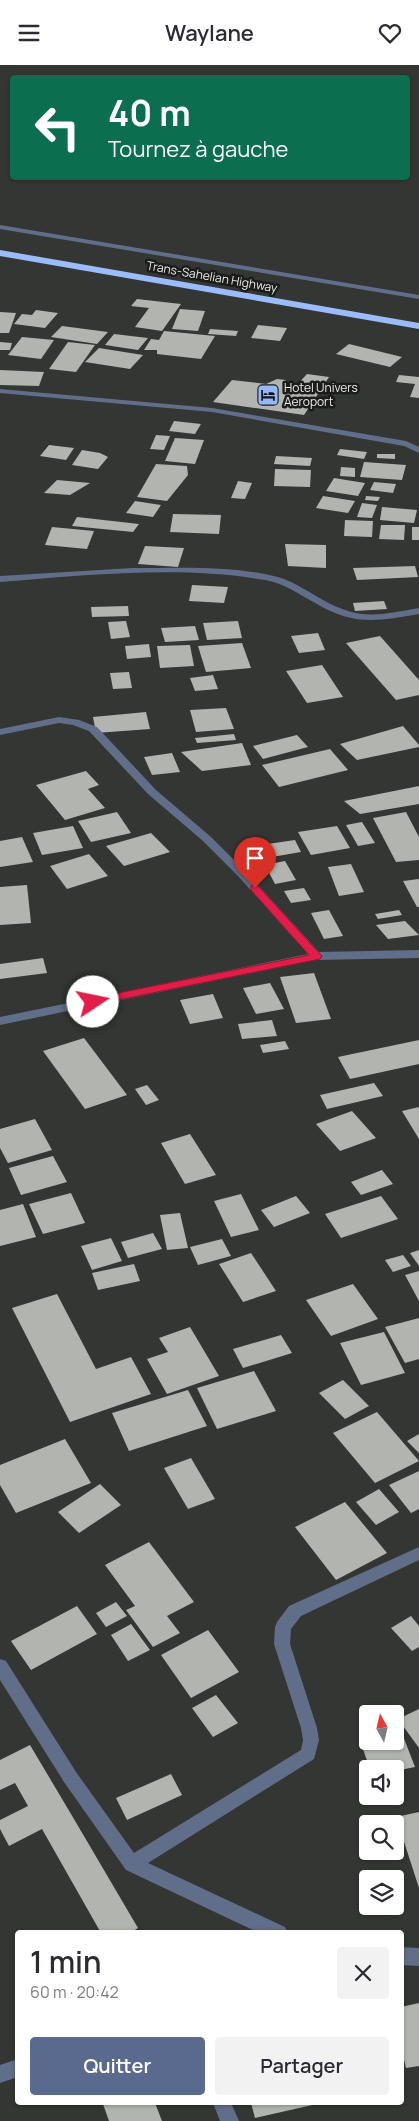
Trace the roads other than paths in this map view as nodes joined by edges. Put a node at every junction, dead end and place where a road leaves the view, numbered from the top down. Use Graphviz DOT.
graph roads {
  1 [pos="0,227"];
  2 [pos="0,253"];
  3 [pos="419,297"];
  4 [pos="419,326"];
  5 [pos="0,391"];
  6 [pos="419,450"];
  7 [pos="0,579"];
  8 [pos="419,611"];
  9 [pos="0,732"];
  10 [pos="419,954"];
  11 [pos="316,956"];
  12 [pos="0,1021"];
  13 [pos="419,1553"];
  14 [pos="0,1666"];
  15 [pos="132,1864"];
  16 [pos="274,1930"];
  17 [pos="404,1956"];
  18 [pos="419,1957"];
  19 [pos="15,2070"];
  20 [pos="0,2074"];
  21 [pos="223,2105"];
  22 [pos="230,2121"];
  1 -- 3 [label="street"];
  2 -- 4 [label="highway, Trans-Sahelian Highway"];
  5 -- 6 [label="street"];
  7 -- 8 [label="street"];
  9 -- 11 [label="street"];
  10 -- 11 [label="street"];
  11 -- 12 [label="street"];
  13 -- 15 [label="street"];
  14 -- 15 [label="street"];
  15 -- 16 [label="street"];
  17 -- 18 [label="street"];
  19 -- 20 [label="street"];
  21 -- 22 [label="street"];
}
